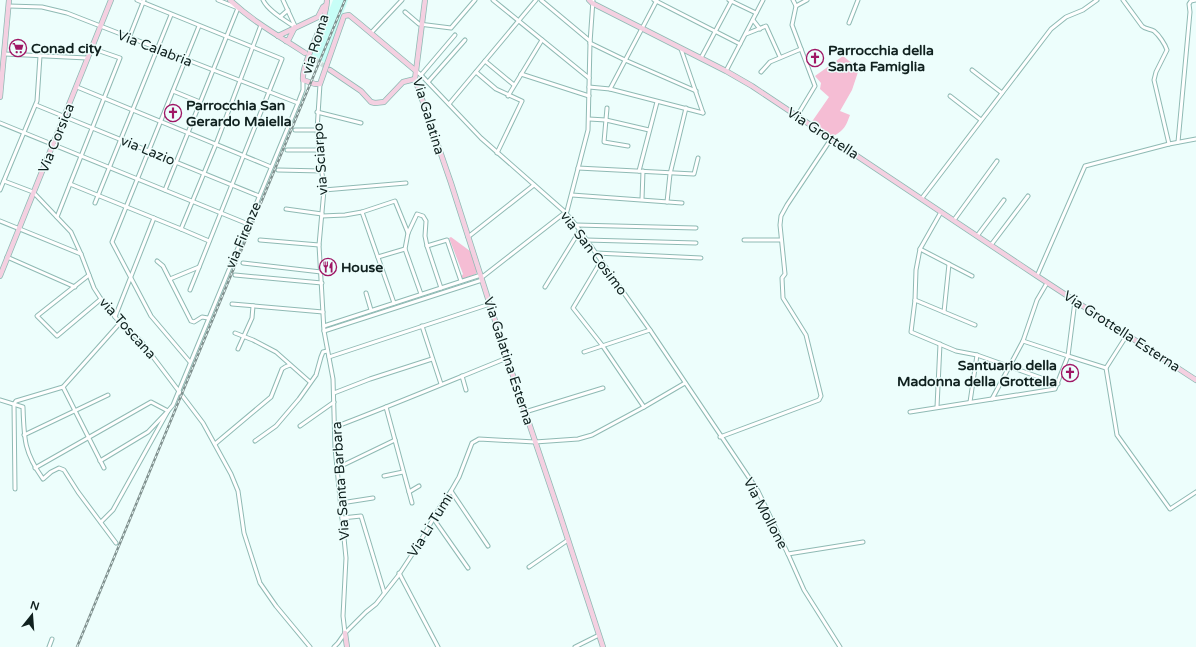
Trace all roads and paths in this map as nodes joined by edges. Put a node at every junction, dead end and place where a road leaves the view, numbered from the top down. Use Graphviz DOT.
graph roads {
  1 [pos="9,0"];
  2 [pos="111,0"];
  3 [pos="137,0"];
  4 [pos="218,0"];
  5 [pos="230,0"];
  6 [pos="263,0"];
  7 [pos="283,0"];
  8 [pos="402,0"];
  9 [pos="425,0"];
  10 [pos="475,0"];
  11 [pos="493,0"];
  12 [pos="536,0"];
  13 [pos="541,0"];
  14 [pos="656,0"];
  15 [pos="730,0"];
  16 [pos="763,0"];
  17 [pos="793,0"];
  18 [pos="807,0"];
  19 [pos="858,0"];
  20 [pos="1097,0"];
  21 [pos="1124,0"];
  22 [pos="1196,0"];
  23 [pos="143,1"];
  24 [pos="592,1"];
  25 [pos="327,2"];
  26 [pos="9,6"];
  27 [pos="796,6"];
  28 [pos="238,8"];
  29 [pos="288,10"];
  30 [pos="405,12"];
  31 [pos="756,13"];
  32 [pos="171,14"];
  33 [pos="280,16"];
  34 [pos="320,19"];
  35 [pos="753,20"];
  36 [pos="518,21"];
  37 [pos="314,22"];
  38 [pos="308,23"];
  39 [pos="848,23"];
  40 [pos="422,24"];
  41 [pos="261,25"];
  42 [pos="100,26"];
  43 [pos="199,26"];
  44 [pos="296,27"];
  45 [pos="319,28"];
  46 [pos="643,28"];
  47 [pos="760,29"];
  48 [pos="715,31"];
  49 [pos="291,32"];
  50 [pos="371,33"];
  51 [pos="745,34"];
  52 [pos="278,36"];
  53 [pos="455,36"];
  54 [pos="227,37"];
  55 [pos="129,38"];
  56 [pos="465,40"];
  57 [pos="542,40"];
  58 [pos="286,41"];
  59 [pos="590,42"];
  60 [pos="740,44"];
  61 [pos="294,46"];
  62 [pos="253,47"];
  63 [pos="91,48"];
  64 [pos="681,48"];
  65 [pos="157,49"];
  66 [pos="801,49"];
  67 [pos="305,53"];
  68 [pos="3,56"];
  69 [pos="40,56"];
  70 [pos="87,58"];
  71 [pos="701,58"];
  72 [pos="780,58"];
  73 [pos="186,60"];
  74 [pos="625,60"];
  75 [pos="485,61"];
  76 [pos="330,70"];
  77 [pos="972,70"];
  78 [pos="213,71"];
  79 [pos="416,71"];
  80 [pos="726,71"];
  81 [pos="476,72"];
  82 [pos="761,72"];
  83 [pos="522,74"];
  84 [pos="421,75"];
  85 [pos="590,78"];
  86 [pos="415,79"];
  87 [pos="304,80"];
  88 [pos="239,81"];
  89 [pos="428,82"];
  90 [pos="320,84"];
  91 [pos="514,85"];
  92 [pos="77,86"];
  93 [pos="589,87"];
  94 [pos="610,89"];
  95 [pos="173,91"];
  96 [pos="696,91"];
  97 [pos="269,92"];
  98 [pos="1002,93"];
  99 [pos="508,96"];
  100 [pos="589,96"];
  101 [pos="950,96"];
  102 [pos="0,97"];
  103 [pos="104,98"];
  104 [pos="200,102"];
  105 [pos="657,102"];
  106 [pos="298,103"];
  107 [pos="449,104"];
  108 [pos="36,105"];
  109 [pos="607,108"];
  110 [pos="686,108"];
  111 [pos="132,110"];
  112 [pos="317,112"];
  113 [pos="64,116"];
  114 [pos="797,116"];
  115 [pos="589,119"];
  116 [pos="606,120"];
  117 [pos="981,120"];
  118 [pos="160,121"];
  119 [pos="0,123"];
  120 [pos="361,123"];
  121 [pos="92,127"];
  122 [pos="295,130"];
  123 [pos="317,130"];
  124 [pos="649,130"];
  125 [pos="24,133"];
  126 [pos="188,133"];
  127 [pos="120,139"];
  128 [pos="831,139"];
  129 [pos="1196,139"];
  130 [pos="1178,142"];
  131 [pos="52,144"];
  132 [pos="216,144"];
  133 [pos="1169,144"];
  134 [pos="628,146"];
  135 [pos="148,150"];
  136 [pos="287,150"];
  137 [pos="320,150"];
  138 [pos="497,154"];
  139 [pos="81,156"];
  140 [pos="244,156"];
  141 [pos="698,158"];
  142 [pos="997,161"];
  143 [pos="176,162"];
  144 [pos="109,167"];
  145 [pos="271,167"];
  146 [pos="578,168"];
  147 [pos="278,170"];
  148 [pos="322,171"];
  149 [pos="641,171"];
  150 [pos="204,173"];
  151 [pos="670,174"];
  152 [pos="137,178"];
  153 [pos="4,181"];
  154 [pos="406,183"];
  155 [pos="70,184"];
  156 [pos="232,185"];
  157 [pos="534,185"];
  158 [pos="0,190"];
  159 [pos="165,190"];
  160 [pos="324,190"];
  161 [pos="34,192"];
  162 [pos="98,195"];
  163 [pos="572,195"];
  164 [pos="260,196"];
  165 [pos="1028,196"];
  166 [pos="922,198"];
  167 [pos="642,200"];
  168 [pos="1004,200"];
  169 [pos="95,202"];
  170 [pos="192,202"];
  171 [pos="667,202"];
  172 [pos="682,203"];
  173 [pos="125,207"];
  174 [pos="286,209"];
  175 [pos="941,211"];
  176 [pos="362,212"];
  177 [pos="565,212"];
  178 [pos="221,213"];
  179 [pos="322,215"];
  180 [pos="58,217"];
  181 [pos="154,218"];
  182 [pos="954,220"];
  183 [pos="0,221"];
  184 [pos="248,224"];
  185 [pos="576,225"];
  186 [pos="696,228"];
  187 [pos="19,229"];
  188 [pos="181,229"];
  189 [pos="580,230"];
  190 [pos="408,233"];
  191 [pos="977,236"];
  192 [pos="468,237"];
  193 [pos="260,240"];
  194 [pos="586,240"];
  195 [pos="744,240"];
  196 [pos="781,240"];
  197 [pos="209,241"];
  198 [pos="696,243"];
  199 [pos="319,245"];
  200 [pos="992,245"];
  201 [pos="427,246"];
  202 [pos="405,249"];
  203 [pos="920,249"];
  204 [pos="596,253"];
  205 [pos="81,254"];
  206 [pos="7,257"];
  207 [pos="378,257"];
  208 [pos="701,258"];
  209 [pos="157,261"];
  210 [pos="601,261"];
  211 [pos="243,263"];
  212 [pos="949,264"];
  213 [pos="199,267"];
  214 [pos="1,270"];
  215 [pos="321,272"];
  216 [pos="89,275"];
  217 [pos="234,275"];
  218 [pos="0,276"];
  219 [pos="972,276"];
  220 [pos="1038,276"];
  221 [pos="481,277"];
  222 [pos="131,279"];
  223 [pos="170,279"];
  224 [pos="461,281"];
  225 [pos="322,283"];
  226 [pos="1047,283"];
  227 [pos="75,287"];
  228 [pos="544,287"];
  229 [pos="441,288"];
  230 [pos="190,290"];
  231 [pos="366,293"];
  232 [pos="421,294"];
  233 [pos="101,299"];
  234 [pos="915,300"];
  235 [pos="1075,301"];
  236 [pos="394,303"];
  237 [pos="232,304"];
  238 [pos="490,304"];
  239 [pos="253,306"];
  240 [pos="371,310"];
  241 [pos="323,312"];
  242 [pos="944,312"];
  243 [pos="115,317"];
  244 [pos="208,318"];
  245 [pos="120,323"];
  246 [pos="975,325"];
  247 [pos="324,326"];
  248 [pos="422,326"];
  249 [pos="650,330"];
  250 [pos="324,331"];
  251 [pos="235,333"];
  252 [pos="1127,335"];
  253 [pos="244,336"];
  254 [pos="1023,341"];
  255 [pos="940,344"];
  256 [pos="602,345"];
  257 [pos="238,349"];
  258 [pos="327,350"];
  259 [pos="584,352"];
  260 [pos="977,355"];
  261 [pos="329,356"];
  262 [pos="1068,356"];
  263 [pos="507,358"];
  264 [pos="432,359"];
  265 [pos="190,362"];
  266 [pos="290,365"];
  267 [pos="1009,366"];
  268 [pos="1106,368"];
  269 [pos="462,376"];
  270 [pos="1196,380"];
  271 [pos="310,382"];
  272 [pos="685,383"];
  273 [pos="441,384"];
  274 [pos="1058,384"];
  275 [pos="63,387"];
  276 [pos="603,388"];
  277 [pos="179,389"];
  278 [pos="466,390"];
  279 [pos="334,393"];
  280 [pos="108,395"];
  281 [pos="992,398"];
  282 [pos="0,400"];
  283 [pos="334,402"];
  284 [pos="970,402"];
  285 [pos="14,404"];
  286 [pos="644,407"];
  287 [pos="937,407"];
  288 [pos="386,408"];
  289 [pos="75,411"];
  290 [pos="168,411"];
  291 [pos="525,412"];
  292 [pos="910,412"];
  293 [pos="300,426"];
  294 [pos="335,427"];
  295 [pos="156,433"];
  296 [pos="24,434"];
  297 [pos="145,434"];
  298 [pos="88,437"];
  299 [pos="720,437"];
  300 [pos="395,440"];
  301 [pos="255,441"];
  302 [pos="535,442"];
  303 [pos="215,444"];
  304 [pos="100,461"];
  305 [pos="35,468"];
  306 [pos="104,468"];
  307 [pos="337,468"];
  308 [pos="403,472"];
  309 [pos="384,476"];
  310 [pos="419,486"];
  311 [pos="15,489"];
  312 [pos="451,491"];
  313 [pos="409,492"];
  314 [pos="1196,492"];
  315 [pos="373,498"];
  316 [pos="341,503"];
  317 [pos="412,503"];
  318 [pos="342,518"];
  319 [pos="433,518"];
  320 [pos="101,522"];
  321 [pos="568,540"];
  322 [pos="863,542"];
  323 [pos="116,543"];
  324 [pos="488,546"];
  325 [pos="788,554"];
  326 [pos="529,567"];
  327 [pos="468,568"];
  328 [pos="399,574"];
  329 [pos="384,592"];
  330 [pos="345,632"];
  331 [pos="599,635"];
  332 [pos="52,639"];
  333 [pos="49,647"];
  334 [pos="310,647"];
  335 [pos="334,647"];
  336 [pos="347,647"];
  337 [pos="438,647"];
  338 [pos="575,647"];
  339 [pos="603,647"];
  340 [pos="840,647"];
  1 -- 26 [label="street"];
  2 -- 42 [label="street, Via Corsica"];
  3 -- 23 [label="street"];
  4 -- 28 [label="street"];
  5 -- 28 [label="street"];
  6 -- 33 [label="street"];
  7 -- 29 [label="street"];
  8 -- 50 [label="street"];
  9 -- 40 [label="street"];
  10 -- 40 [label="street"];
  11 -- 36 [label="street"];
  12 -- 36 [label="street"];
  13 -- 59 [label="street"];
  14 -- 46 [label="street"];
  14 -- 48 [label="street"];
  15 -- 31 [label="street"];
  15 -- 48 [label="street"];
  16 -- 31 [label="street"];
  17 -- 27 [label="street"];
  18 -- 27 [label="street"];
  19 -- 39 [label="street"];
  20 -- 98 [label="street"];
  21 -- 133 [label="street"];
  22 -- 130 [label="street"];
  23 -- 32 [label="street"];
  23 -- 55 [label="street"];
  24 -- 46 [label="street, Via Grottella"];
  24 -- 59 [label="street"];
  25 -- 34 [label="street, via Roma"];
  26 -- 42 [label="street, Via Calabria"];
  26 -- 68 [label="street"];
  27 -- 66 [label="street"];
  28 -- 41 [label="street"];
  28 -- 54 [label="street"];
  29 -- 33 [label="street"];
  29 -- 44 [label="street"];
  30 -- 40 [label="street"];
  31 -- 35 [label="street"];
  32 -- 43 [label="street"];
  32 -- 65 [label="street"];
  33 -- 44 [label="street"];
  34 -- 37 [label="street"];
  34 -- 38 [label="street"];
  34 -- 45 [label="street, via Roma"];
  35 -- 47 [label="street"];
  35 -- 51 [label="street"];
  36 -- 57 [label="street"];
  36 -- 75 [label="street"];
  37 -- 38 [label="street"];
  37 -- 45 [label="street"];
  38 -- 44 [label="street"];
  40 -- 79 [label="street"];
  41 -- 52 [label="street"];
  41 -- 62 [label="street"];
  42 -- 55 [label="street, Via Calabria"];
  42 -- 63 [label="street, Via Corsica"];
  43 -- 54 [label="street"];
  43 -- 73 [label="street"];
  44 -- 49 [label="street"];
  45 -- 87 [label="street, via Roma"];
  46 -- 64 [label="street, Via Grottella"];
  46 -- 74 [label="street"];
  47 -- 51 [label="street"];
  47 -- 72 [label="street"];
  48 -- 60 [label="street"];
  48 -- 71 [label="street"];
  49 -- 52 [label="street"];
  49 -- 58 [label="street"];
  49 -- 61 [label="street"];
  50 -- 79 [label="street, Via Galatina"];
  50 -- 90 [label="street, Via Galatina"];
  51 -- 60 [label="street"];
  52 -- 58 [label="street"];
  53 -- 84 [label="street"];
  54 -- 62 [label="street"];
  54 -- 78 [label="street"];
  55 -- 65 [label="street, Via Calabria"];
  56 -- 89 [label="street"];
  57 -- 83 [label="street"];
  57 -- 85 [label="street"];
  58 -- 61 [label="street"];
  59 -- 74 [label="street"];
  59 -- 85 [label="street"];
  60 -- 80 [label="street"];
  61 -- 67 [label="street"];
  62 -- 88 [label="street"];
  62 -- 97 [label="street"];
  63 -- 70 [label="street, Via Corsica"];
  63 -- 103 [label="street"];
  64 -- 71 [label="street, Via Grottella"];
  64 -- 96 [label="street"];
  65 -- 73 [label="street, Via Calabria"];
  65 -- 111 [label="street"];
  66 -- 72 [label="street"];
  66 -- 114 [label="street"];
  68 -- 69 [label="street"];
  68 -- 102 [label="street"];
  69 -- 70 [label="street"];
  69 -- 108 [label="street"];
  70 -- 92 [label="street, Via Corsica"];
  71 -- 80 [label="street, Via Grottella"];
  72 -- 82 [label="street"];
  73 -- 78 [label="street, Via Calabria"];
  73 -- 95 [label="street"];
  74 -- 94 [label="street"];
  74 -- 96 [label="street"];
  75 -- 81 [label="street"];
  75 -- 91 [label="street"];
  76 -- 86 [label="street"];
  77 -- 98 [label="street"];
  78 -- 88 [label="street, Via Calabria"];
  78 -- 104 [label="street"];
  79 -- 84 [label="street, via San Cosimo"];
  79 -- 86 [label="street, Via Galatina"];
  80 -- 114 [label="street, Via Grottella"];
  81 -- 99 [label="street"];
  81 -- 107 [label="street"];
  83 -- 91 [label="street"];
  83 -- 100 [label="street"];
  84 -- 89 [label="street, via San Cosimo"];
  85 -- 93 [label="street"];
  86 -- 192 [label="street, Via Galatina"];
  87 -- 90 [label="street, via Roma"];
  87 -- 106 [label="street, via Firenze"];
  88 -- 97 [label="street, Via Calabria"];
  88 -- 132 [label="street"];
  89 -- 107 [label="street, via San Cosimo"];
  90 -- 112 [label="street, via Sciarpo"];
  91 -- 99 [label="street"];
  92 -- 103 [label="street"];
  92 -- 113 [label="street, Via Corsica"];
  93 -- 94 [label="street"];
  93 -- 100 [label="street"];
  94 -- 105 [label="street"];
  95 -- 104 [label="street"];
  95 -- 118 [label="street"];
  96 -- 110 [label="street"];
  97 -- 106 [label="street, Via Calabria"];
  97 -- 140 [label="street"];
  98 -- 117 [label="street"];
  99 -- 138 [label="street"];
  100 -- 115 [label="street"];
  101 -- 117 [label="street"];
  103 -- 111 [label="street"];
  103 -- 121 [label="street"];
  104 -- 126 [label="street"];
  105 -- 110 [label="street"];
  105 -- 124 [label="street"];
  106 -- 145 [label="street, via Firenze"];
  107 -- 138 [label="street, via San Cosimo"];
  108 -- 113 [label="street, via Lazio"];
  108 -- 125 [label="street"];
  109 -- 116 [label="street"];
  110 -- 151 [label="street"];
  111 -- 118 [label="street"];
  111 -- 127 [label="street"];
  112 -- 120 [label="street"];
  112 -- 123 [label="street, via Sciarpo"];
  113 -- 121 [label="street, via Lazio"];
  113 -- 131 [label="street, Via Corsica"];
  114 -- 128 [label="street, Via Grottella"];
  115 -- 116 [label="street"];
  115 -- 146 [label="street"];
  116 -- 124 [label="street"];
  116 -- 134 [label="street"];
  117 -- 166 [label="street"];
  118 -- 126 [label="street"];
  118 -- 135 [label="street"];
  119 -- 125 [label="street"];
  121 -- 127 [label="street, via Lazio"];
  121 -- 139 [label="street"];
  122 -- 123 [label="street"];
  123 -- 137 [label="street, via Sciarpo"];
  124 -- 149 [label="street"];
  125 -- 131 [label="street"];
  125 -- 153 [label="street"];
  126 -- 132 [label="street"];
  126 -- 143 [label="street"];
  127 -- 135 [label="street, via Lazio"];
  127 -- 144 [label="street"];
  128 -- 166 [label="street, Via Grottella"];
  128 -- 196 [label="street"];
  129 -- 130 [label="street"];
  130 -- 133 [label="street"];
  131 -- 139 [label="street"];
  131 -- 161 [label="street, Via Corsica"];
  132 -- 140 [label="street"];
  132 -- 150 [label="street"];
  133 -- 220 [label="street"];
  135 -- 143 [label="street, via Lazio"];
  135 -- 152 [label="street"];
  136 -- 137 [label="street"];
  137 -- 148 [label="street, via Sciarpo"];
  138 -- 157 [label="street, via San Cosimo"];
  139 -- 144 [label="street"];
  139 -- 155 [label="street"];
  140 -- 145 [label="street"];
  140 -- 156 [label="street"];
  141 -- 151 [label="street"];
  142 -- 182 [label="street"];
  143 -- 150 [label="street, via Lazio"];
  143 -- 159 [label="street"];
  144 -- 152 [label="street"];
  144 -- 162 [label="street"];
  145 -- 164 [label="street, via Firenze"];
  146 -- 149 [label="street"];
  146 -- 163 [label="street"];
  147 -- 148 [label="street"];
  148 -- 160 [label="street, via Sciarpo"];
  149 -- 151 [label="street"];
  149 -- 167 [label="street"];
  150 -- 156 [label="street, via Lazio"];
  150 -- 170 [label="street"];
  151 -- 171 [label="street"];
  152 -- 159 [label="street"];
  152 -- 173 [label="street"];
  153 -- 158 [label="street"];
  153 -- 161 [label="street, via Toscana"];
  154 -- 160 [label="street"];
  155 -- 162 [label="street"];
  155 -- 180 [label="street"];
  156 -- 164 [label="street, via Lazio"];
  156 -- 178 [label="street"];
  157 -- 177 [label="street, via San Cosimo"];
  157 -- 192 [label="street"];
  159 -- 170 [label="street"];
  160 -- 179 [label="street, via Sciarpo"];
  161 -- 180 [label="street, via Toscana"];
  161 -- 187 [label="street, Via Corsica"];
  162 -- 169 [label="street"];
  162 -- 173 [label="street"];
  163 -- 167 [label="street"];
  163 -- 177 [label="street"];
  164 -- 184 [label="street, via Firenze"];
  165 -- 200 [label="street"];
  166 -- 175 [label="street, Via Grottella"];
  167 -- 171 [label="street"];
  168 -- 191 [label="street"];
  170 -- 178 [label="street"];
  170 -- 188 [label="street"];
  171 -- 172 [label="street"];
  173 -- 181 [label="street"];
  173 -- 222 [label="street"];
  174 -- 179 [label="street"];
  175 -- 182 [label="street, Via Grottella"];
  175 -- 203 [label="street"];
  176 -- 179 [label="street"];
  176 -- 190 [label="street"];
  176 -- 207 [label="street"];
  177 -- 185 [label="street, via San Cosimo"];
  177 -- 221 [label="street"];
  178 -- 184 [label="street"];
  178 -- 197 [label="street"];
  179 -- 199 [label="street, via Sciarpo"];
  180 -- 205 [label="street, via Toscana"];
  181 -- 188 [label="street"];
  181 -- 222 [label="street"];
  182 -- 191 [label="street, Via Grottella"];
  183 -- 187 [label="street"];
  184 -- 244 [label="street, via Firenze"];
  185 -- 186 [label="street"];
  185 -- 189 [label="street, via San Cosimo"];
  187 -- 205 [label="street"];
  187 -- 206 [label="street, Via Corsica"];
  188 -- 197 [label="street"];
  189 -- 194 [label="street, via San Cosimo"];
  189 -- 228 [label="street"];
  190 -- 201 [label="street"];
  190 -- 202 [label="street"];
  191 -- 200 [label="street, Via Grottella"];
  192 -- 221 [label="street, Via Galatina"];
  193 -- 199 [label="street"];
  194 -- 198 [label="street"];
  194 -- 204 [label="street, via San Cosimo"];
  195 -- 196 [label="street"];
  196 -- 299 [label="street"];
  197 -- 213 [label="street"];
  199 -- 215 [label="street, via Sciarpo"];
  200 -- 220 [label="street, Via Grottella"];
  201 -- 224 [label="street"];
  201 -- 229 [label="street"];
  202 -- 207 [label="street"];
  202 -- 232 [label="street"];
  203 -- 212 [label="street"];
  203 -- 234 [label="street"];
  204 -- 208 [label="street"];
  204 -- 210 [label="street, via San Cosimo"];
  205 -- 216 [label="street, via Toscana"];
  206 -- 214 [label="street, Via Corsica"];
  206 -- 227 [label="street"];
  207 -- 236 [label="street"];
  209 -- 223 [label="street"];
  210 -- 249 [label="street, via San Cosimo"];
  210 -- 256 [label="street"];
  211 -- 215 [label="street"];
  212 -- 219 [label="street"];
  212 -- 242 [label="street"];
  213 -- 223 [label="street"];
  213 -- 230 [label="street"];
  214 -- 218 [label="street, Via Corsica"];
  215 -- 225 [label="street, via Sciarpo"];
  216 -- 227 [label="street"];
  216 -- 233 [label="street, via Toscana"];
  217 -- 225 [label="street"];
  220 -- 226 [label="street, Via Grottella"];
  221 -- 224 [label="street"];
  221 -- 238 [label="street, Via Galatina Esterna"];
  221 -- 250 [label="street"];
  222 -- 243 [label="street"];
  222 -- 265 [label="street"];
  223 -- 244 [label="street"];
  224 -- 229 [label="street"];
  225 -- 241 [label="street, via Sciarpo"];
  226 -- 235 [label="street, Via Grottella Esterna"];
  226 -- 254 [label="street"];
  227 -- 233 [label="street"];
  229 -- 232 [label="street"];
  231 -- 240 [label="street"];
  232 -- 236 [label="street"];
  233 -- 243 [label="street, via Toscana"];
  234 -- 242 [label="street"];
  234 -- 255 [label="street"];
  235 -- 252 [label="street, Via Grottella Esterna"];
  235 -- 262 [label="street"];
  236 -- 240 [label="street"];
  237 -- 239 [label="street"];
  238 -- 248 [label="street"];
  238 -- 263 [label="street, Via Galatina Esterna"];
  239 -- 241 [label="street"];
  239 -- 253 [label="street"];
  240 -- 247 [label="street"];
  241 -- 247 [label="street, via Sciarpo"];
  242 -- 246 [label="street"];
  243 -- 245 [label="street, via Toscana"];
  244 -- 265 [label="street, via Firenze"];
  245 -- 275 [label="street"];
  245 -- 277 [label="street, via Toscana"];
  247 -- 250 [label="street, via Sciarpo"];
  248 -- 261 [label="street"];
  248 -- 264 [label="street"];
  249 -- 256 [label="street"];
  249 -- 272 [label="street, via San Cosimo"];
  250 -- 258 [label="street, Via Santa Barbara"];
  251 -- 253 [label="street"];
  252 -- 268 [label="street"];
  252 -- 270 [label="street, Via Grottella Esterna"];
  253 -- 257 [label="street"];
  253 -- 266 [label="street"];
  254 -- 262 [label="street"];
  254 -- 267 [label="street"];
  255 -- 260 [label="street"];
  255 -- 287 [label="street"];
  256 -- 259 [label="street"];
  256 -- 286 [label="street"];
  258 -- 261 [label="street, Via Santa Barbara"];
  258 -- 271 [label="street"];
  260 -- 267 [label="street"];
  260 -- 284 [label="street"];
  261 -- 279 [label="street, Via Santa Barbara"];
  262 -- 268 [label="street"];
  262 -- 274 [label="street"];
  263 -- 269 [label="street"];
  263 -- 291 [label="street, Via Galatina Esterna"];
  264 -- 273 [label="street"];
  264 -- 279 [label="street"];
  265 -- 277 [label="street, via Firenze"];
  266 -- 271 [label="street"];
  266 -- 303 [label="street"];
  267 -- 274 [label="street"];
  267 -- 281 [label="street"];
  268 -- 314 [label="street"];
  269 -- 273 [label="street"];
  269 -- 278 [label="street"];
  271 -- 301 [label="street"];
  272 -- 286 [label="street"];
  272 -- 299 [label="street, Via Mollone"];
  273 -- 288 [label="street"];
  274 -- 281 [label="street"];
  275 -- 285 [label="street"];
  275 -- 289 [label="street"];
  276 -- 291 [label="street"];
  277 -- 290 [label="street, via Firenze"];
  277 -- 303 [label="street, via Toscana"];
  279 -- 283 [label="street, Via Santa Barbara"];
  280 -- 289 [label="street"];
  281 -- 284 [label="street"];
  282 -- 285 [label="street"];
  283 -- 293 [label="street"];
  283 -- 294 [label="street, Via Santa Barbara"];
  284 -- 287 [label="street"];
  285 -- 296 [label="street"];
  285 -- 311 [label="street"];
  286 -- 302 [label="street"];
  287 -- 292 [label="street"];
  288 -- 294 [label="street"];
  288 -- 300 [label="street"];
  289 -- 296 [label="street"];
  289 -- 298 [label="street"];
  290 -- 295 [label="street"];
  290 -- 297 [label="street"];
  290 -- 298 [label="street"];
  291 -- 302 [label="street, Via Galatina Esterna"];
  294 -- 307 [label="street, Via Santa Barbara"];
  295 -- 297 [label="street"];
  295 -- 320 [label="street"];
  296 -- 305 [label="street"];
  297 -- 304 [label="street"];
  298 -- 304 [label="street"];
  298 -- 305 [label="street"];
  299 -- 325 [label="street, Via Mollone"];
  300 -- 307 [label="street"];
  300 -- 308 [label="street"];
  302 -- 312 [label="street, Via Li Tumi"];
  302 -- 321 [label="street, Via Galatina Esterna"];
  303 -- 334 [label="street, via Toscana"];
  304 -- 306 [label="street"];
  305 -- 320 [label="street"];
  307 -- 316 [label="street, Via Santa Barbara"];
  308 -- 309 [label="street"];
  308 -- 313 [label="street"];
  310 -- 313 [label="street"];
  312 -- 319 [label="street, Via Li Tumi"];
  312 -- 324 [label="street"];
  313 -- 317 [label="street"];
  315 -- 316 [label="street"];
  316 -- 318 [label="street, Via Santa Barbara"];
  318 -- 329 [label="street"];
  318 -- 330 [label="street, Via Santa Barbara"];
  319 -- 327 [label="street"];
  319 -- 328 [label="street, Via Li Tumi"];
  320 -- 323 [label="street"];
  321 -- 326 [label="street"];
  321 -- 331 [label="street, Via Galatina Esterna"];
  322 -- 325 [label="street"];
  325 -- 340 [label="street, Via Mollone"];
  328 -- 329 [label="street, Via Li Tumi"];
  328 -- 337 [label="street"];
  329 -- 330 [label="street, Via Li Tumi"];
  330 -- 335 [label="street, Via Li Tumi"];
  330 -- 336 [label="street"];
  331 -- 338 [label="street"];
  331 -- 339 [label="street, Via Galatina Esterna"];
  332 -- 333 [label="street"];
}
